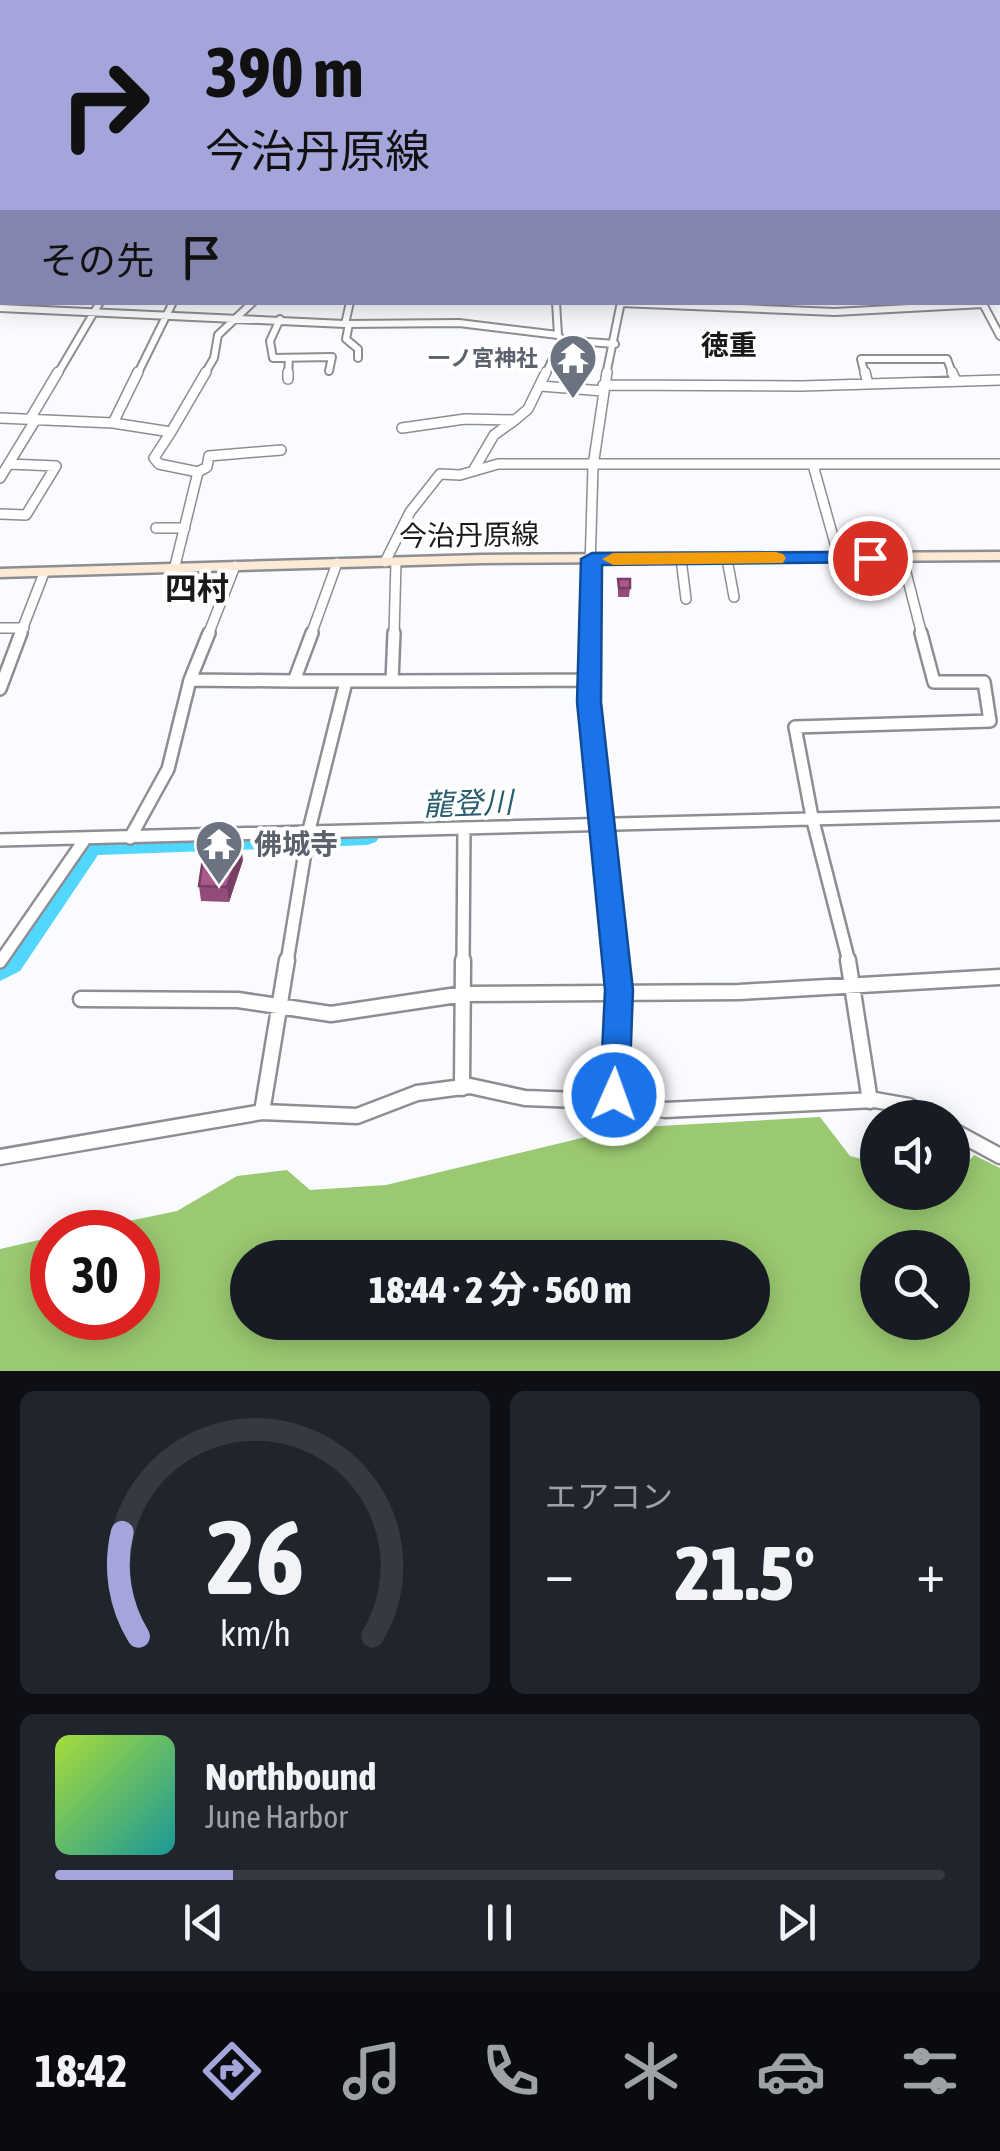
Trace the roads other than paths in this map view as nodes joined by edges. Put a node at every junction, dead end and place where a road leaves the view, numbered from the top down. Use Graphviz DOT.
graph roads {
  1 [pos="210,0"];
  2 [pos="267,0"];
  3 [pos="822,0"];
  4 [pos="862,0"];
  5 [pos="906,0"];
  6 [pos="172,305"];
  7 [pos="250,305"];
  8 [pos="350,305"];
  9 [pos="556,305"];
  10 [pos="621,305"];
  11 [pos="668,305"];
  12 [pos="964,305"];
  13 [pos="984,305"];
  14 [pos="98,307"];
  15 [pos="0,308"];
  16 [pos="167,314"];
  17 [pos="238,316"];
  18 [pos="280,320"];
  19 [pos="347,324"];
  20 [pos="1000,336"];
  21 [pos="560,337"];
  22 [pos="615,344"];
  23 [pos="290,358"];
  24 [pos="358,358"];
  25 [pos="882,359"];
  26 [pos="904,359"];
  27 [pos="926,359"];
  28 [pos="329,371"];
  29 [pos="288,379"];
  30 [pos="1000,380"];
  31 [pos="956,381"];
  32 [pos="935,382"];
  33 [pos="912,383"];
  34 [pos="868,384"];
  35 [pos="890,384"];
  36 [pos="540,386"];
  37 [pos="603,388"];
  38 [pos="0,418"];
  39 [pos="33,419"];
  40 [pos="515,420"];
  41 [pos="113,423"];
  42 [pos="402,428"];
  43 [pos="171,432"];
  44 [pos="0,450"];
  45 [pos="280,450"];
  46 [pos="16,451"];
  47 [pos="9,464"];
  48 [pos="1000,464"];
  49 [pos="812,465"];
  50 [pos="593,466"];
  51 [pos="198,472"];
  52 [pos="473,472"];
  53 [pos="0,477"];
  54 [pos="0,514"];
  55 [pos="156,528"];
  56 [pos="184,528"];
  57 [pos="1000,556"];
  58 [pos="902,557"];
  59 [pos="726,558"];
  60 [pos="839,558"];
  61 [pos="592,559"];
  62 [pos="681,559"];
  63 [pos="390,562"];
  64 [pos="336,563"];
  65 [pos="235,566"];
  66 [pos="174,570"];
  67 [pos="0,573"];
  68 [pos="44,573"];
  69 [pos="734,596"];
  70 [pos="686,599"];
  71 [pos="0,628"];
  72 [pos="24,628"];
  73 [pos="5,668"];
  74 [pos="190,680"];
  75 [pos="589,680"];
  76 [pos="294,681"];
  77 [pos="392,681"];
  78 [pos="346,682"];
  79 [pos="0,689"];
  80 [pos="995,706"];
  81 [pos="1000,814"];
  82 [pos="812,817"];
  83 [pos="602,825"];
  84 [pos="464,830"];
  85 [pos="308,834"];
  86 [pos="130,838"];
  87 [pos="0,840"];
  88 [pos="85,840"];
  89 [pos="0,962"];
  90 [pos="1000,977"];
  91 [pos="854,987"];
  92 [pos="619,990"];
  93 [pos="464,994"];
  94 [pos="81,999"];
  95 [pos="280,1007"];
  96 [pos="462,1088"];
  97 [pos="614,1095"];
  98 [pos="874,1100"];
  99 [pos="860,1102"];
  100 [pos="262,1112"];
  101 [pos="970,1140"];
  102 [pos="1000,1156"];
  103 [pos="0,1158"];
  1 -- 2 [label="highway"];
  3 -- 4 [label="highway"];
  4 -- 5 [label="highway"];
  6 -- 16 [label="street"];
  7 -- 17 [label="street"];
  8 -- 19 [label="street"];
  9 -- 21 [label="street"];
  10 -- 22 [label="street"];
  11 -- 12 [label="street"];
  13 -- 20 [label="street"];
  14 -- 15 [label="street"];
  14 -- 16 [label="street"];
  14 -- 39 [label="street"];
  16 -- 17 [label="street"];
  16 -- 41 [label="street"];
  17 -- 18 [label="street"];
  17 -- 43 [label="street"];
  18 -- 19 [label="street"];
  18 -- 23 [label="street"];
  19 -- 21 [label="street"];
  19 -- 24 [label="street"];
  21 -- 22 [label="street"];
  21 -- 36 [label="street"];
  22 -- 37 [label="street"];
  23 -- 28 [label="street"];
  23 -- 29 [label="street"];
  25 -- 26 [label="street"];
  25 -- 34 [label="street"];
  25 -- 35 [label="street"];
  26 -- 27 [label="street"];
  26 -- 33 [label="street"];
  27 -- 31 [label="street"];
  27 -- 32 [label="street"];
  30 -- 31 [label="street"];
  31 -- 32 [label="street"];
  32 -- 33 [label="street"];
  33 -- 35 [label="street"];
  34 -- 35 [label="street"];
  34 -- 37 [label="street"];
  36 -- 37 [label="street"];
  36 -- 40 [label="street"];
  37 -- 50 [label="street"];
  38 -- 39 [label="street"];
  39 -- 41 [label="street"];
  39 -- 46 [label="street"];
  40 -- 42 [label="street"];
  40 -- 52 [label="street"];
  41 -- 43 [label="street"];
  43 -- 51 [label="street"];
  44 -- 46 [label="street"];
  45 -- 51 [label="street"];
  46 -- 47 [label="street"];
  47 -- 53 [label="street"];
  47 -- 54 [label="street"];
  48 -- 49 [label="street"];
  49 -- 50 [label="street"];
  49 -- 60 [label="street"];
  50 -- 52 [label="street"];
  50 -- 61 [label="street"];
  51 -- 56 [label="street"];
  52 -- 63 [label="street"];
  55 -- 56 [label="street"];
  56 -- 66 [label="street"];
  57 -- 58 [label="main road, 今治丹原線"];
  58 -- 60 [label="main road, 今治丹原線"];
  58 -- 80 [label="street"];
  59 -- 60 [label="main road, 今治丹原線"];
  59 -- 62 [label="main road, 今治丹原線"];
  59 -- 69 [label="street"];
  61 -- 62 [label="main road, 今治丹原線"];
  61 -- 63 [label="main road, 今治丹原線"];
  61 -- 75 [label="street"];
  62 -- 70 [label="street"];
  63 -- 64 [label="main road, 今治丹原線"];
  63 -- 77 [label="street"];
  64 -- 65 [label="main road, 今治丹原線"];
  64 -- 76 [label="street"];
  65 -- 66 [label="main road, 今治丹原線"];
  65 -- 74 [label="street"];
  66 -- 68 [label="main road, 今治丹原線"];
  67 -- 68 [label="main road, 今治丹原線"];
  68 -- 72 [label="street"];
  71 -- 72 [label="street"];
  72 -- 73 [label="street"];
  73 -- 79 [label="street"];
  74 -- 76 [label="street"];
  74 -- 86 [label="street"];
  75 -- 77 [label="street"];
  75 -- 83 [label="street"];
  76 -- 78 [label="street"];
  77 -- 78 [label="street"];
  78 -- 85 [label="street"];
  80 -- 82 [label="street"];
  81 -- 82 [label="street"];
  82 -- 83 [label="street"];
  82 -- 91 [label="street"];
  83 -- 84 [label="street"];
  83 -- 92 [label="street"];
  84 -- 85 [label="street"];
  84 -- 93 [label="street"];
  85 -- 86 [label="street"];
  85 -- 95 [label="street"];
  86 -- 88 [label="street"];
  87 -- 88 [label="street"];
  88 -- 89 [label="street"];
  90 -- 91 [label="street"];
  91 -- 92 [label="street"];
  91 -- 98 [label="street"];
  92 -- 93 [label="street"];
  92 -- 97 [label="street"];
  93 -- 95 [label="street"];
  93 -- 96 [label="street"];
  94 -- 95 [label="street"];
  95 -- 100 [label="street"];
  96 -- 97 [label="street"];
  96 -- 100 [label="street"];
  97 -- 99 [label="street"];
  100 -- 103 [label="street"];
  101 -- 102 [label="street"];
}
